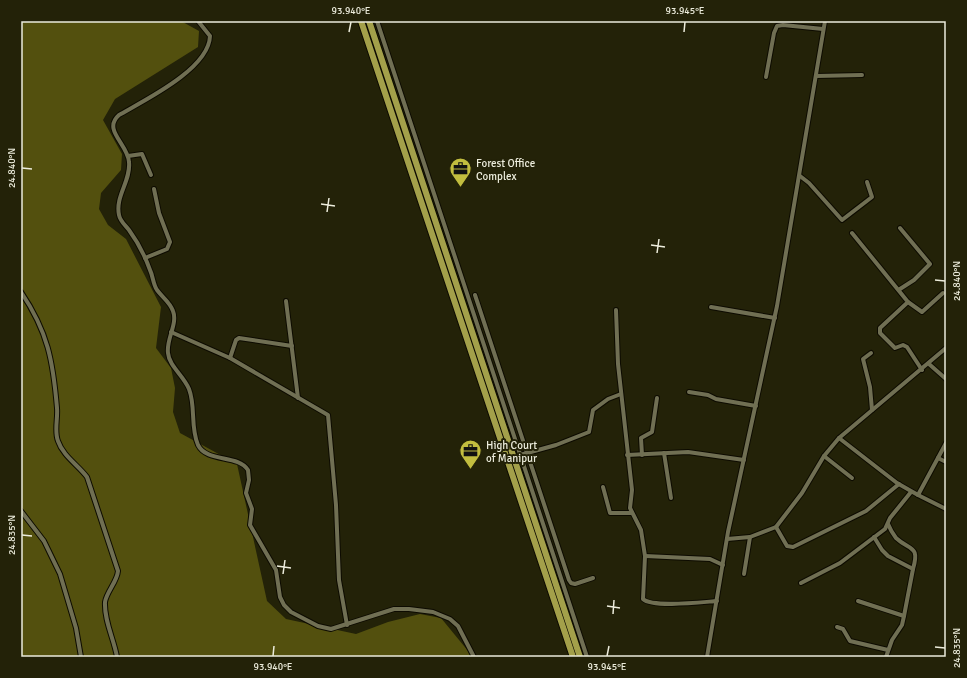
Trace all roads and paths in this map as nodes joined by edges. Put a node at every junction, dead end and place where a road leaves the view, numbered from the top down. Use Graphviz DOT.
graph roads {
  1 [pos="198,21"];
  2 [pos="361,21"];
  3 [pos="369,21"];
  4 [pos="377,21"];
  5 [pos="825,21"];
  6 [pos="824,29"];
  7 [pos="862,75"];
  8 [pos="816,76"];
  9 [pos="766,77"];
  10 [pos="128,156"];
  11 [pos="151,175"];
  12 [pos="800,176"];
  13 [pos="867,182"];
  14 [pos="154,189"];
  15 [pos="900,228"];
  16 [pos="852,234"];
  17 [pos="144,258"];
  18 [pos="900,290"];
  19 [pos="21,292"];
  20 [pos="943,293"];
  21 [pos="475,295"];
  22 [pos="286,301"];
  23 [pos="908,302"];
  24 [pos="710,306"];
  25 [pos="616,310"];
  26 [pos="775,318"];
  27 [pos="171,332"];
  28 [pos="292,346"];
  29 [pos="946,348"];
  30 [pos="871,353"];
  31 [pos="230,358"];
  32 [pos="929,364"];
  33 [pos="922,370"];
  34 [pos="946,379"];
  35 [pos="689,392"];
  36 [pos="621,394"];
  37 [pos="298,398"];
  38 [pos="657,398"];
  39 [pos="756,406"];
  40 [pos="872,410"];
  41 [pos="839,438"];
  42 [pos="946,443"];
  43 [pos="664,453"];
  44 [pos="527,454"];
  45 [pos="520,455"];
  46 [pos="642,455"];
  47 [pos="627,456"];
  48 [pos="824,456"];
  49 [pos="938,458"];
  50 [pos="744,460"];
  51 [pos="946,462"];
  52 [pos="852,478"];
  53 [pos="899,484"];
  54 [pos="603,487"];
  55 [pos="911,492"];
  56 [pos="918,495"];
  57 [pos="672,498"];
  58 [pos="946,509"];
  59 [pos="21,511"];
  60 [pos="632,513"];
  61 [pos="888,524"];
  62 [pos="776,527"];
  63 [pos="750,537"];
  64 [pos="874,537"];
  65 [pos="727,539"];
  66 [pos="645,556"];
  67 [pos="723,566"];
  68 [pos="913,569"];
  69 [pos="744,574"];
  70 [pos="593,578"];
  71 [pos="801,583"];
  72 [pos="717,601"];
  73 [pos="858,602"];
  74 [pos="904,616"];
  75 [pos="347,624"];
  76 [pos="837,627"];
  77 [pos="888,650"];
  78 [pos="81,657"];
  79 [pos="117,657"];
  80 [pos="474,657"];
  81 [pos="573,657"];
  82 [pos="580,657"];
  83 [pos="587,657"];
  84 [pos="707,657"];
  85 [pos="886,657"];
  1 -- 10 [label="street"];
  2 -- 81 [label="highway"];
  3 -- 82 [label="highway"];
  4 -- 45 [label="street"];
  5 -- 6 [label="street"];
  6 -- 8 [label="street"];
  6 -- 9 [label="street"];
  7 -- 8 [label="street"];
  8 -- 12 [label="street"];
  10 -- 11 [label="street"];
  10 -- 17 [label="street"];
  12 -- 13 [label="street"];
  12 -- 26 [label="street"];
  14 -- 17 [label="street"];
  15 -- 18 [label="street"];
  16 -- 18 [label="street"];
  17 -- 27 [label="street"];
  18 -- 23 [label="street"];
  19 -- 79 [label="street"];
  20 -- 23 [label="street"];
  21 -- 44 [label="street"];
  22 -- 28 [label="street"];
  23 -- 33 [label="street"];
  24 -- 26 [label="street"];
  25 -- 36 [label="street"];
  26 -- 39 [label="street"];
  27 -- 31 [label="street"];
  27 -- 75 [label="street"];
  28 -- 31 [label="street"];
  28 -- 37 [label="street"];
  29 -- 32 [label="street"];
  30 -- 40 [label="street"];
  31 -- 37 [label="street"];
  32 -- 33 [label="street"];
  32 -- 34 [label="street"];
  33 -- 40 [label="street"];
  35 -- 39 [label="street"];
  36 -- 44 [label="street"];
  36 -- 47 [label="street"];
  37 -- 75 [label="street"];
  38 -- 46 [label="street"];
  39 -- 50 [label="street"];
  40 -- 41 [label="street"];
  41 -- 48 [label="street"];
  41 -- 53 [label="street"];
  42 -- 49 [label="street"];
  43 -- 46 [label="street"];
  43 -- 50 [label="street"];
  43 -- 57 [label="street"];
  44 -- 45 [label="street"];
  44 -- 70 [label="street"];
  45 -- 83 [label="street"];
  46 -- 47 [label="street"];
  47 -- 60 [label="street"];
  48 -- 52 [label="street"];
  48 -- 62 [label="street"];
  49 -- 51 [label="street"];
  49 -- 56 [label="street"];
  50 -- 65 [label="street"];
  53 -- 55 [label="street"];
  53 -- 62 [label="street"];
  54 -- 60 [label="street"];
  55 -- 56 [label="street"];
  55 -- 61 [label="street"];
  56 -- 58 [label="street"];
  59 -- 78 [label="street"];
  60 -- 66 [label="street"];
  61 -- 64 [label="street"];
  61 -- 68 [label="street"];
  62 -- 63 [label="street"];
  63 -- 65 [label="street"];
  63 -- 69 [label="street"];
  64 -- 68 [label="street"];
  64 -- 71 [label="street"];
  65 -- 67 [label="street"];
  66 -- 67 [label="street"];
  66 -- 72 [label="street"];
  67 -- 72 [label="street"];
  68 -- 74 [label="street"];
  72 -- 84 [label="street"];
  73 -- 74 [label="street"];
  74 -- 77 [label="street"];
  75 -- 80 [label="street"];
  76 -- 77 [label="street"];
  77 -- 85 [label="street"];
}
